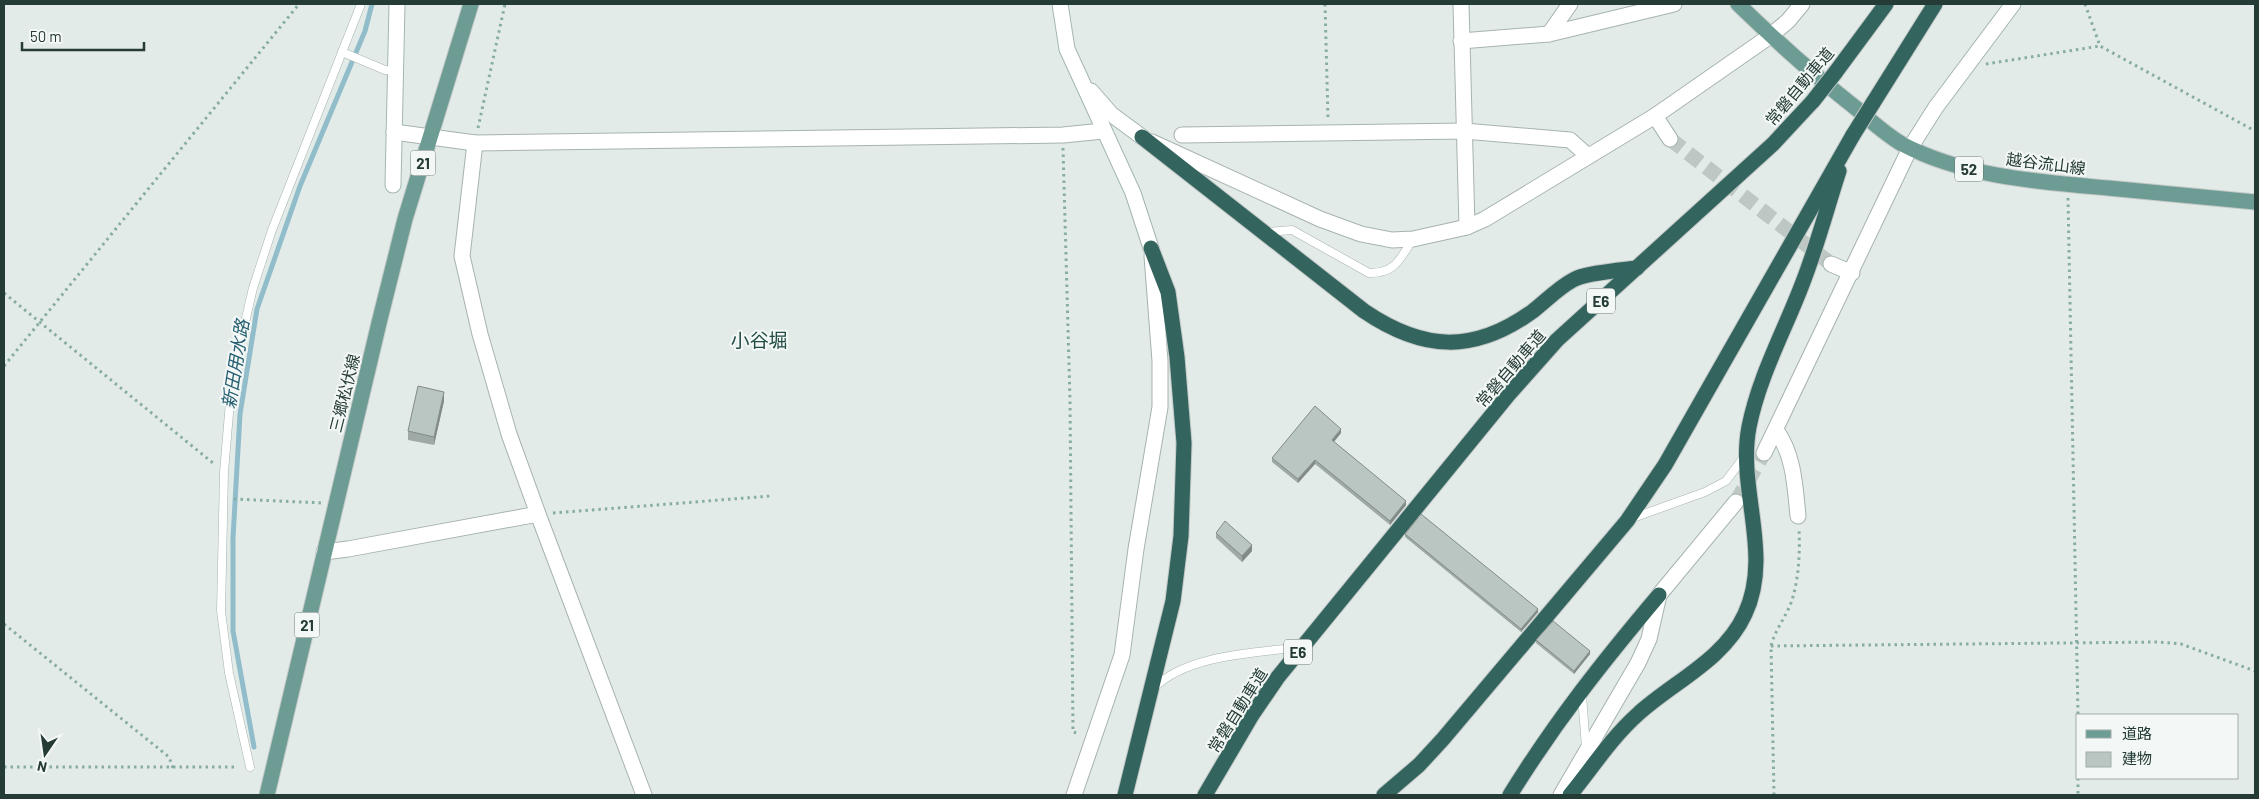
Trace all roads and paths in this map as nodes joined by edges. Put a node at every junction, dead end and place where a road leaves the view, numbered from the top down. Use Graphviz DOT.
graph roads {
  1 [pos="298,4"];
  2 [pos="361,4"];
  3 [pos="397,4"];
  4 [pos="470,4"];
  5 [pos="505,4"];
  6 [pos="1060,4"];
  7 [pos="1325,4"];
  8 [pos="1461,4"];
  9 [pos="1570,4"];
  10 [pos="1674,4"];
  11 [pos="1738,4"];
  12 [pos="1801,4"];
  13 [pos="1886,4"];
  14 [pos="1935,4"];
  15 [pos="2013,4"];
  16 [pos="2085,4"];
  17 [pos="1549,34"];
  18 [pos="1770,36"];
  19 [pos="1461,41"];
  20 [pos="2100,46"];
  21 [pos="342,52"];
  22 [pos="1972,58"];
  23 [pos="396,71"];
  24 [pos="1076,72"];
  25 [pos="1655,116"];
  26 [pos="1103,131"];
  27 [pos="1464,131"];
  28 [pos="2255,131"];
  29 [pos="394,132"];
  30 [pos="1328,132"];
  31 [pos="1063,135"];
  32 [pos="1182,135"];
  33 [pos="1142,137"];
  34 [pos="430,138"];
  35 [pos="1670,138"];
  36 [pos="1851,139"];
  37 [pos="475,143"];
  38 [pos="1910,148"];
  39 [pos="1588,156"];
  40 [pos="392,185"];
  41 [pos="2068,185"];
  42 [pos="2255,202"];
  43 [pos="1467,227"];
  44 [pos="1261,232"];
  45 [pos="1413,239"];
  46 [pos="1151,248"];
  47 [pos="1831,264"];
  48 [pos="1637,268"];
  49 [pos="1852,273"];
  50 [pos="4,293"];
  51 [pos="39,322"];
  52 [pos="4,366"];
  53 [pos="1776,430"];
  54 [pos="1764,453"];
  55 [pos="1746,455"];
  56 [pos="224,472"];
  57 [pos="771,496"];
  58 [pos="244,501"];
  59 [pos="1736,502"];
  60 [pos="334,505"];
  61 [pos="538,514"];
  62 [pos="1798,516"];
  63 [pos="1627,521"];
  64 [pos="324,552"];
  65 [pos="1659,595"];
  66 [pos="4,624"];
  67 [pos="2078,643"];
  68 [pos="1771,646"];
  69 [pos="1302,647"];
  70 [pos="2255,671"];
  71 [pos="1582,688"];
  72 [pos="1151,691"];
  73 [pos="2078,714"];
  74 [pos="1095,738"];
  75 [pos="1586,749"];
  76 [pos="4,767"];
  77 [pos="250,767"];
  78 [pos="172,768"];
  79 [pos="2078,779"];
  80 [pos="267,795"];
  81 [pos="644,795"];
  82 [pos="1074,795"];
  83 [pos="1125,795"];
  84 [pos="1206,795"];
  85 [pos="1384,795"];
  86 [pos="1510,795"];
  87 [pos="1561,795"];
  88 [pos="1570,795"];
  89 [pos="1774,795"];
  90 [pos="2078,795"];
  1 -- 51 [label="path"];
  2 -- 21 [label="lane"];
  3 -- 23 [label="street"];
  4 -- 34 [label="main road, 三郷松伏線 / 21"];
  5 -- 37 [label="path"];
  6 -- 24 [label="street"];
  7 -- 30 [label="path"];
  8 -- 19 [label="street"];
  9 -- 17 [label="street"];
  10 -- 17 [label="street"];
  11 -- 18 [label="main road, 越谷流山線 / 52"];
  12 -- 18 [label="street"];
  13 -- 48 [label="highway, 常磐自動車道 / E6, bridge"];
  14 -- 36 [label="highway, bridge"];
  15 -- 22 [label="street"];
  16 -- 20 [label="path"];
  17 -- 19 [label="street"];
  18 -- 25 [label="street"];
  18 -- 38 [label="main road, 越谷流山線 / 52"];
  19 -- 27 [label="street"];
  20 -- 22 [label="path"];
  20 -- 28 [label="path"];
  21 -- 23 [label="lane"];
  21 -- 56 [label="lane"];
  22 -- 38 [label="street"];
  23 -- 29 [label="street"];
  24 -- 26 [label="street"];
  24 -- 33 [label="street"];
  25 -- 35 [label="street"];
  25 -- 39 [label="street"];
  26 -- 31 [label="street"];
  26 -- 46 [label="street"];
  27 -- 30 [label="street"];
  27 -- 39 [label="street"];
  27 -- 43 [label="street"];
  29 -- 34 [label="street"];
  29 -- 40 [label="street"];
  30 -- 32 [label="street"];
  31 -- 37 [label="street"];
  31 -- 74 [label="path"];
  33 -- 44 [label="highway"];
  33 -- 45 [label="street"];
  34 -- 37 [label="street"];
  34 -- 60 [label="main road, 三郷松伏線 / 21"];
  36 -- 55 [label="highway"];
  36 -- 63 [label="highway"];
  37 -- 61 [label="street"];
  38 -- 41 [label="main road, 越谷流山線 / 52"];
  38 -- 49 [label="street"];
  39 -- 43 [label="street"];
  41 -- 42 [label="main road, 越谷流山線 / 52"];
  41 -- 67 [label="path"];
  43 -- 45 [label="street"];
  44 -- 45 [label="lane"];
  44 -- 48 [label="highway"];
  46 -- 72 [label="highway"];
  46 -- 74 [label="street"];
  47 -- 49 [label="street"];
  48 -- 69 [label="highway, 常磐自動車道 / E6"];
  49 -- 53 [label="street"];
  50 -- 51 [label="path"];
  51 -- 52 [label="path"];
  51 -- 56 [label="path"];
  53 -- 54 [label="street"];
  53 -- 62 [label="street"];
  55 -- 63 [label="lane"];
  55 -- 88 [label="highway"];
  56 -- 77 [label="lane"];
  57 -- 61 [label="path"];
  58 -- 60 [label="path"];
  59 -- 65 [label="street"];
  60 -- 64 [label="main road, 三郷松伏線 / 21"];
  61 -- 64 [label="street"];
  61 -- 81 [label="street"];
  62 -- 68 [label="path"];
  63 -- 85 [label="highway"];
  64 -- 80 [label="main road, 三郷松伏線 / 21"];
  65 -- 71 [label="highway"];
  65 -- 75 [label="street"];
  66 -- 78 [label="path"];
  67 -- 68 [label="path"];
  67 -- 70 [label="path"];
  67 -- 73 [label="path"];
  68 -- 89 [label="path"];
  69 -- 72 [label="lane"];
  69 -- 84 [label="highway, 常磐自動車道 / E6"];
  71 -- 75 [label="lane"];
  71 -- 86 [label="highway"];
  72 -- 83 [label="highway"];
  74 -- 82 [label="street"];
  75 -- 87 [label="street"];
  76 -- 78 [label="path"];
  77 -- 78 [label="path"];
  79 -- 90 [label="path"];
}
